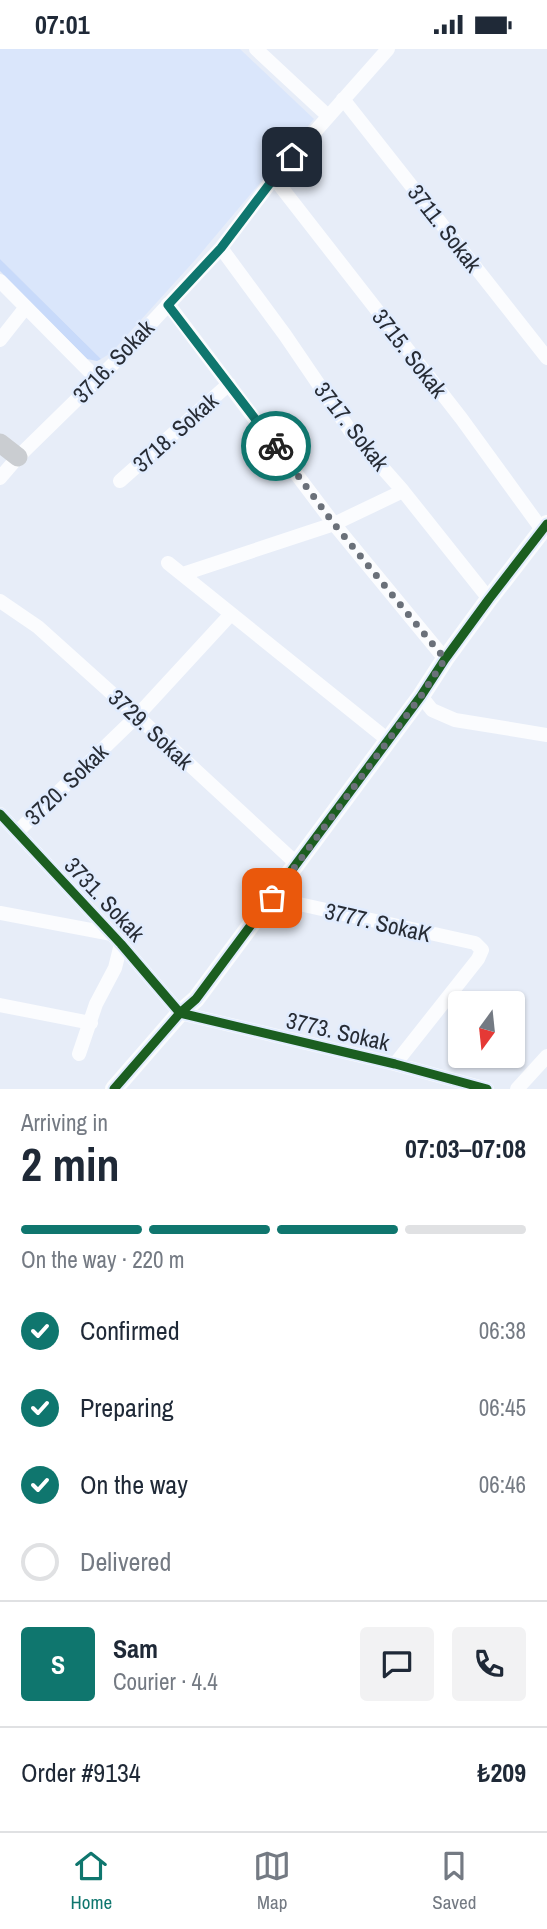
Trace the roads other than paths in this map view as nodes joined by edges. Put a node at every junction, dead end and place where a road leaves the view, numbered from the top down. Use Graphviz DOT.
graph roads {
  1 [pos="256,49"];
  2 [pos="387,49"];
  3 [pos="343,99"];
  4 [pos="328,116"];
  5 [pos="274,178"];
  6 [pos="221,248"];
  7 [pos="0,281"];
  8 [pos="168,305"];
  9 [pos="26,307"];
  10 [pos="0,340"];
  11 [pos="547,358"];
  12 [pos="97,379"];
  13 [pos="229,384"];
  14 [pos="0,443"];
  15 [pos="18,457"];
  16 [pos="0,478"];
  17 [pos="120,481"];
  18 [pos="403,491"];
  19 [pos="334,524"];
  20 [pos="545,528"];
  21 [pos="168,563"];
  22 [pos="183,574"];
  23 [pos="489,599"];
  24 [pos="0,601"];
  25 [pos="231,614"];
  26 [pos="445,659"];
  27 [pos="421,696"];
  28 [pos="137,716"];
  29 [pos="547,735"];
  30 [pos="388,740"];
  31 [pos="0,814"];
  32 [pos="17,832"];
  33 [pos="297,864"];
  34 [pos="272,898"];
  35 [pos="0,913"];
  36 [pos="117,939"];
  37 [pos="0,1005"];
  38 [pos="180,1013"];
  39 [pos="91,1023"];
  40 [pos="79,1054"];
  41 [pos="547,1056"];
  42 [pos="396,1064"];
  43 [pos="114,1089"];
  44 [pos="487,1089"];
  45 [pos="517,1089"];
  1 -- 4 [label="street"];
  2 -- 3 [label="street, 3716. Sokak"];
  3 -- 4 [label="street, 3716. Sokak"];
  3 -- 11 [label="street, 3711. Sokak"];
  4 -- 5 [label="street, 3716. Sokak"];
  5 -- 6 [label="street, 3716. Sokak"];
  5 -- 20 [label="street, 3715. Sokak"];
  6 -- 8 [label="street, 3716. Sokak"];
  6 -- 18 [label="street, 3717. Sokak"];
  7 -- 9 [label="street"];
  8 -- 12 [label="street, 3716. Sokak"];
  8 -- 13 [label="street"];
  9 -- 10 [label="street"];
  9 -- 12 [label="street"];
  12 -- 15 [label="street, 3716. Sokak"];
  13 -- 17 [label="street, 3718. Sokak"];
  13 -- 19 [label="street"];
  14 -- 15 [label="main road"];
  15 -- 16 [label="street, 3716. Sokak"];
  18 -- 19 [label="street"];
  18 -- 23 [label="street, 3717. Sokak"];
  19 -- 22 [label="street"];
  19 -- 26 [label="street"];
  20 -- 23 [label="street"];
  21 -- 22 [label="street"];
  22 -- 25 [label="street"];
  23 -- 26 [label="street"];
  24 -- 28 [label="street, 3729. Sokak"];
  25 -- 28 [label="street, 3720. Sokak"];
  25 -- 30 [label="street"];
  26 -- 27 [label="street"];
  27 -- 29 [label="street"];
  27 -- 30 [label="street"];
  28 -- 32 [label="street, 3720. Sokak"];
  28 -- 33 [label="street, 3729. Sokak"];
  30 -- 33 [label="street"];
  31 -- 32 [label="street, 3731. Sokak"];
  32 -- 36 [label="street, 3731. Sokak"];
  33 -- 34 [label="street"];
  34 -- 38 [label="street"];
  34 -- 42 [label="street, 3777. SokaK"];
  35 -- 36 [label="street"];
  36 -- 38 [label="street, 3731. Sokak"];
  36 -- 39 [label="street"];
  37 -- 39 [label="street"];
  38 -- 42 [label="street, 3773. Sokak"];
  38 -- 43 [label="street"];
  39 -- 40 [label="street"];
  41 -- 45 [label="street"];
  42 -- 44 [label="street, 3773. Sokak"];
}
